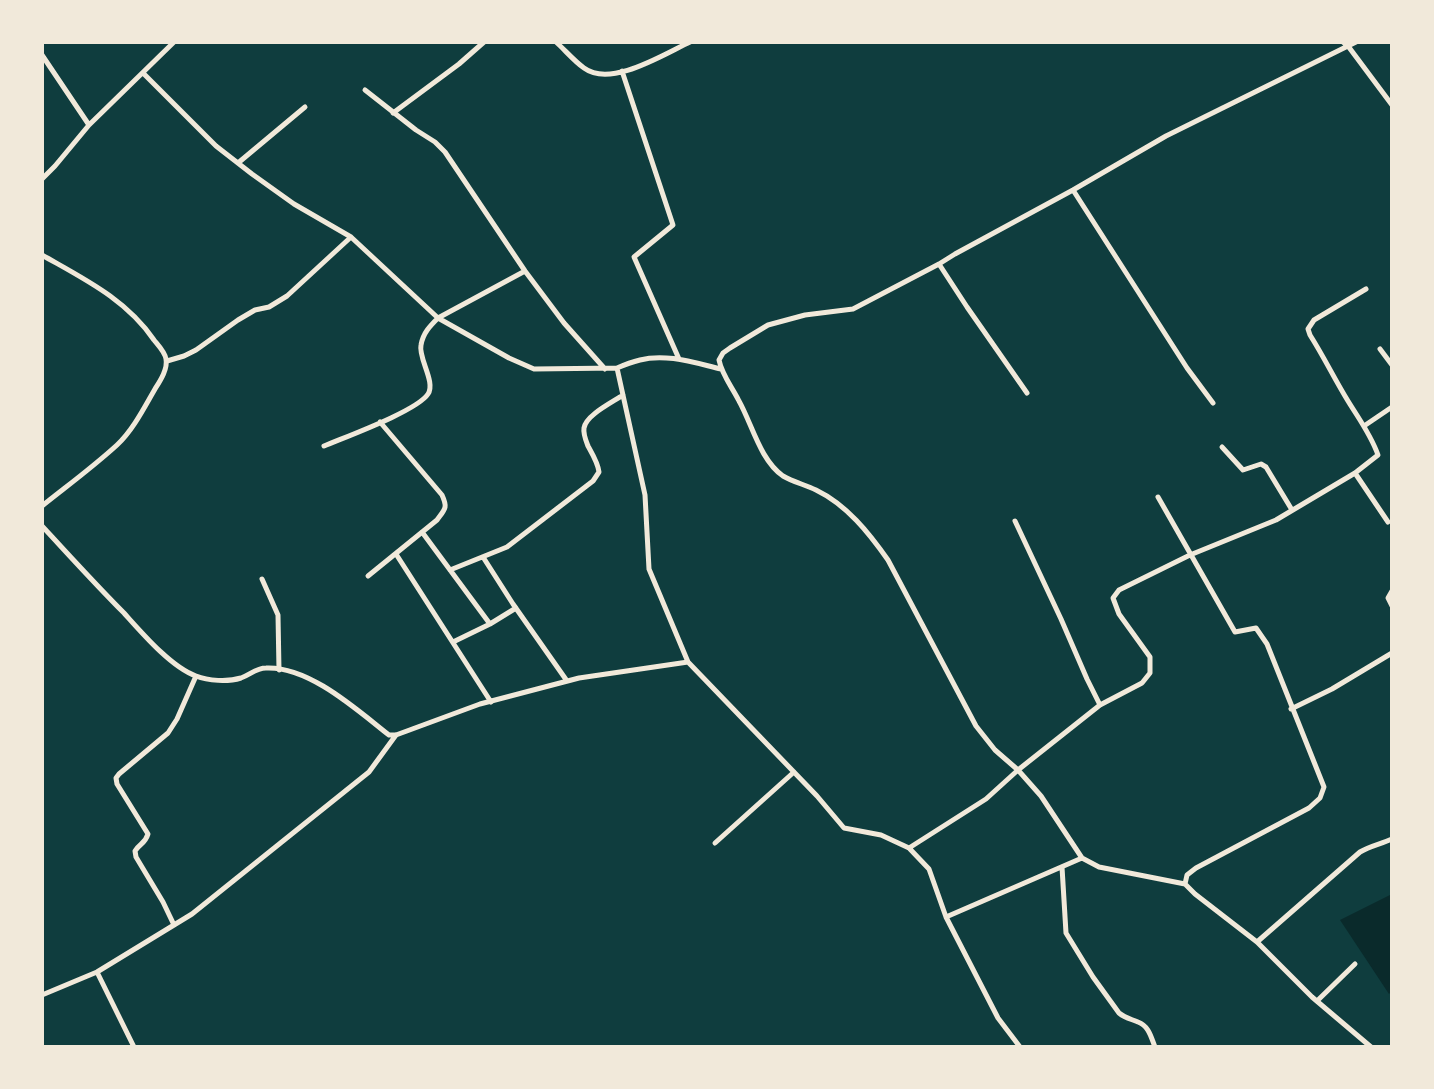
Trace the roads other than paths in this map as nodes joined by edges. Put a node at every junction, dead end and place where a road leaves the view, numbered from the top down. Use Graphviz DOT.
graph roads {
  1 [pos="174,42"];
  2 [pos="484,42"];
  3 [pos="556,42"];
  4 [pos="690,42"];
  5 [pos="1356,42"];
  6 [pos="1345,44"];
  7 [pos="42,55"];
  8 [pos="622,71"];
  9 [pos="143,74"];
  10 [pos="365,90"];
  11 [pos="1392,105"];
  12 [pos="305,107"];
  13 [pos="393,113"];
  14 [pos="89,125"];
  15 [pos="238,163"];
  16 [pos="42,178"];
  17 [pos="1073,190"];
  18 [pos="351,237"];
  19 [pos="42,255"];
  20 [pos="939,264"];
  21 [pos="525,271"];
  22 [pos="1366,289"];
  23 [pos="438,318"];
  24 [pos="1380,349"];
  25 [pos="679,359"];
  26 [pos="167,361"];
  27 [pos="1392,365"];
  28 [pos="617,368"];
  29 [pos="605,369"];
  30 [pos="721,369"];
  31 [pos="1027,393"];
  32 [pos="623,395"];
  33 [pos="1213,403"];
  34 [pos="1392,407"];
  35 [pos="380,422"];
  36 [pos="1364,426"];
  37 [pos="324,446"];
  38 [pos="1222,447"];
  39 [pos="1355,473"];
  40 [pos="1158,497"];
  41 [pos="42,506"];
  42 [pos="1292,510"];
  43 [pos="1015,520"];
  44 [pos="1388,522"];
  45 [pos="42,526"];
  46 [pos="422,532"];
  47 [pos="396,554"];
  48 [pos="1190,555"];
  49 [pos="483,557"];
  50 [pos="450,570"];
  51 [pos="368,576"];
  52 [pos="262,579"];
  53 [pos="1392,591"];
  54 [pos="1392,606"];
  55 [pos="516,608"];
  56 [pos="490,624"];
  57 [pos="453,642"];
  58 [pos="1392,653"];
  59 [pos="688,662"];
  60 [pos="279,670"];
  61 [pos="196,676"];
  62 [pos="567,681"];
  63 [pos="491,702"];
  64 [pos="1100,705"];
  65 [pos="1292,709"];
  66 [pos="396,735"];
  67 [pos="1018,770"];
  68 [pos="794,772"];
  69 [pos="1392,839"];
  70 [pos="715,843"];
  71 [pos="909,848"];
  72 [pos="1082,858"];
  73 [pos="1062,867"];
  74 [pos="1185,884"];
  75 [pos="946,917"];
  76 [pos="174,926"];
  77 [pos="1257,942"];
  78 [pos="1355,964"];
  79 [pos="97,972"];
  80 [pos="42,995"];
  81 [pos="1317,1001"];
  82 [pos="134,1047"];
  83 [pos="1020,1047"];
  84 [pos="1155,1047"];
  85 [pos="1371,1047"];
  1 -- 9 [label="street"];
  2 -- 13 [label="street"];
  3 -- 8 [label="street"];
  4 -- 8 [label="street"];
  5 -- 6 [label="street"];
  6 -- 11 [label="street"];
  6 -- 17 [label="street"];
  7 -- 14 [label="street"];
  8 -- 25 [label="street"];
  9 -- 14 [label="street"];
  9 -- 15 [label="street"];
  10 -- 13 [label="street"];
  12 -- 15 [label="street"];
  13 -- 21 [label="street"];
  14 -- 16 [label="street"];
  15 -- 18 [label="street"];
  17 -- 20 [label="street"];
  17 -- 33 [label="street"];
  18 -- 23 [label="street"];
  18 -- 26 [label="street"];
  19 -- 26 [label="street"];
  20 -- 30 [label="street"];
  20 -- 31 [label="street"];
  21 -- 23 [label="street"];
  21 -- 29 [label="street"];
  22 -- 36 [label="street"];
  23 -- 29 [label="street"];
  23 -- 35 [label="street"];
  24 -- 27 [label="street"];
  25 -- 28 [label="street"];
  25 -- 30 [label="street"];
  26 -- 41 [label="street"];
  28 -- 29 [label="street"];
  28 -- 32 [label="street"];
  30 -- 67 [label="street"];
  32 -- 49 [label="street"];
  32 -- 59 [label="street"];
  34 -- 36 [label="street"];
  35 -- 37 [label="street"];
  35 -- 46 [label="street"];
  36 -- 39 [label="street"];
  38 -- 42 [label="street"];
  39 -- 42 [label="street"];
  39 -- 44 [label="street"];
  40 -- 48 [label="street"];
  42 -- 48 [label="street"];
  43 -- 64 [label="street"];
  45 -- 61 [label="street"];
  46 -- 47 [label="street"];
  46 -- 50 [label="street"];
  47 -- 51 [label="street"];
  47 -- 57 [label="street"];
  48 -- 64 [label="street"];
  48 -- 65 [label="street"];
  49 -- 50 [label="street"];
  49 -- 55 [label="street"];
  50 -- 56 [label="street"];
  52 -- 60 [label="street"];
  53 -- 54 [label="street"];
  55 -- 56 [label="street"];
  55 -- 62 [label="street"];
  56 -- 57 [label="street"];
  57 -- 63 [label="street"];
  58 -- 65 [label="street"];
  59 -- 62 [label="street"];
  59 -- 68 [label="street"];
  60 -- 61 [label="street"];
  60 -- 66 [label="street"];
  61 -- 76 [label="street"];
  62 -- 63 [label="street"];
  63 -- 66 [label="street"];
  64 -- 67 [label="street"];
  65 -- 74 [label="street"];
  66 -- 76 [label="street"];
  67 -- 71 [label="street"];
  67 -- 72 [label="street"];
  68 -- 70 [label="street"];
  68 -- 71 [label="street"];
  69 -- 77 [label="street"];
  71 -- 75 [label="street"];
  72 -- 73 [label="street"];
  72 -- 74 [label="street"];
  73 -- 75 [label="street"];
  73 -- 84 [label="street"];
  74 -- 77 [label="street"];
  75 -- 83 [label="street"];
  76 -- 79 [label="street"];
  77 -- 81 [label="street"];
  78 -- 81 [label="street"];
  79 -- 80 [label="street"];
  79 -- 82 [label="street"];
  81 -- 85 [label="street"];
}
